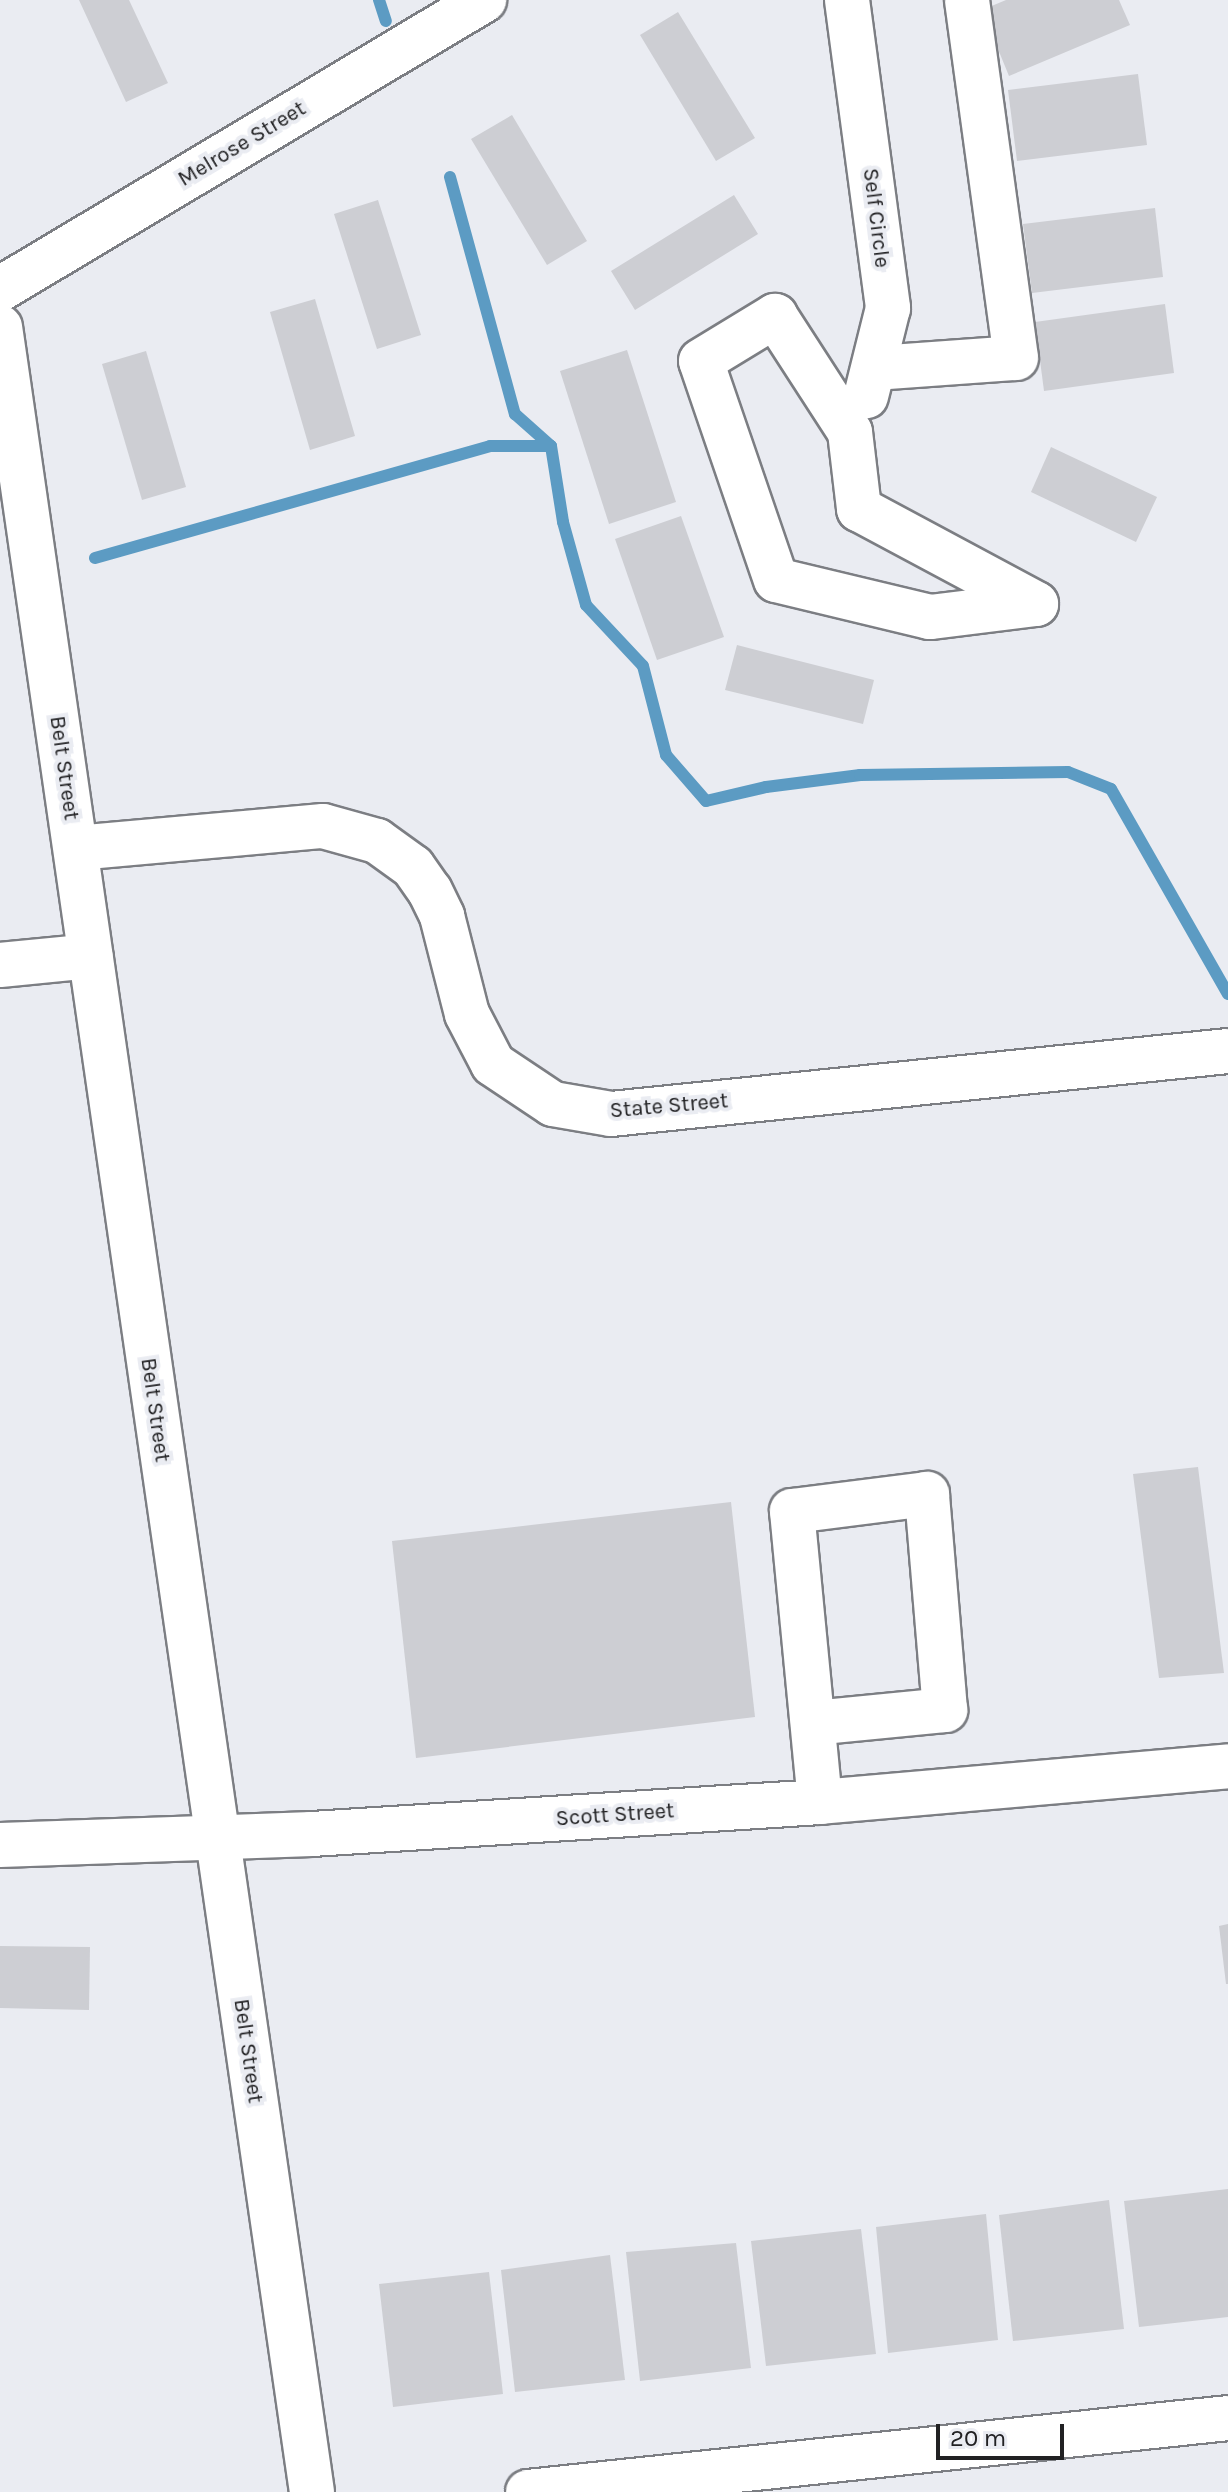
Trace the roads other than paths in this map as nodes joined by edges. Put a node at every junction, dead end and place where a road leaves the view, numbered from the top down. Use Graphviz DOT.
graph roads {
  1 [pos="484,0"];
  2 [pos="847,0"];
  3 [pos="967,0"];
  4 [pos="0,289"];
  5 [pos="0,327"];
  6 [pos="875,368"];
  7 [pos="850,432"];
  8 [pos="76,848"];
  9 [pos="91,956"];
  10 [pos="0,965"];
  11 [pos="1228,1051"];
  12 [pos="813,1723"];
  13 [pos="1228,1766"];
  14 [pos="820,1802"];
  15 [pos="218,1838"];
  16 [pos="0,1845"];
  17 [pos="1228,2418"];
  18 [pos="312,2492"];
  19 [pos="528,2492"];
  1 -- 4 [label="street, Melrose Street"];
  2 -- 6 [label="street, Self Circle"];
  3 -- 6 [label="street"];
  5 -- 8 [label="street, Belt Street"];
  6 -- 7 [label="street, Self Circle"];
  7 -- 7 [label="street"];
  8 -- 9 [label="street, Belt Street"];
  8 -- 11 [label="street, State Street"];
  9 -- 10 [label="street"];
  9 -- 15 [label="street, Belt Street"];
  12 -- 12 [label="street"];
  12 -- 14 [label="street"];
  13 -- 14 [label="street, Scott Street"];
  14 -- 15 [label="street, Scott Street"];
  15 -- 16 [label="street, Scott Street"];
  15 -- 18 [label="street, Belt Street"];
  17 -- 19 [label="street"];
}
